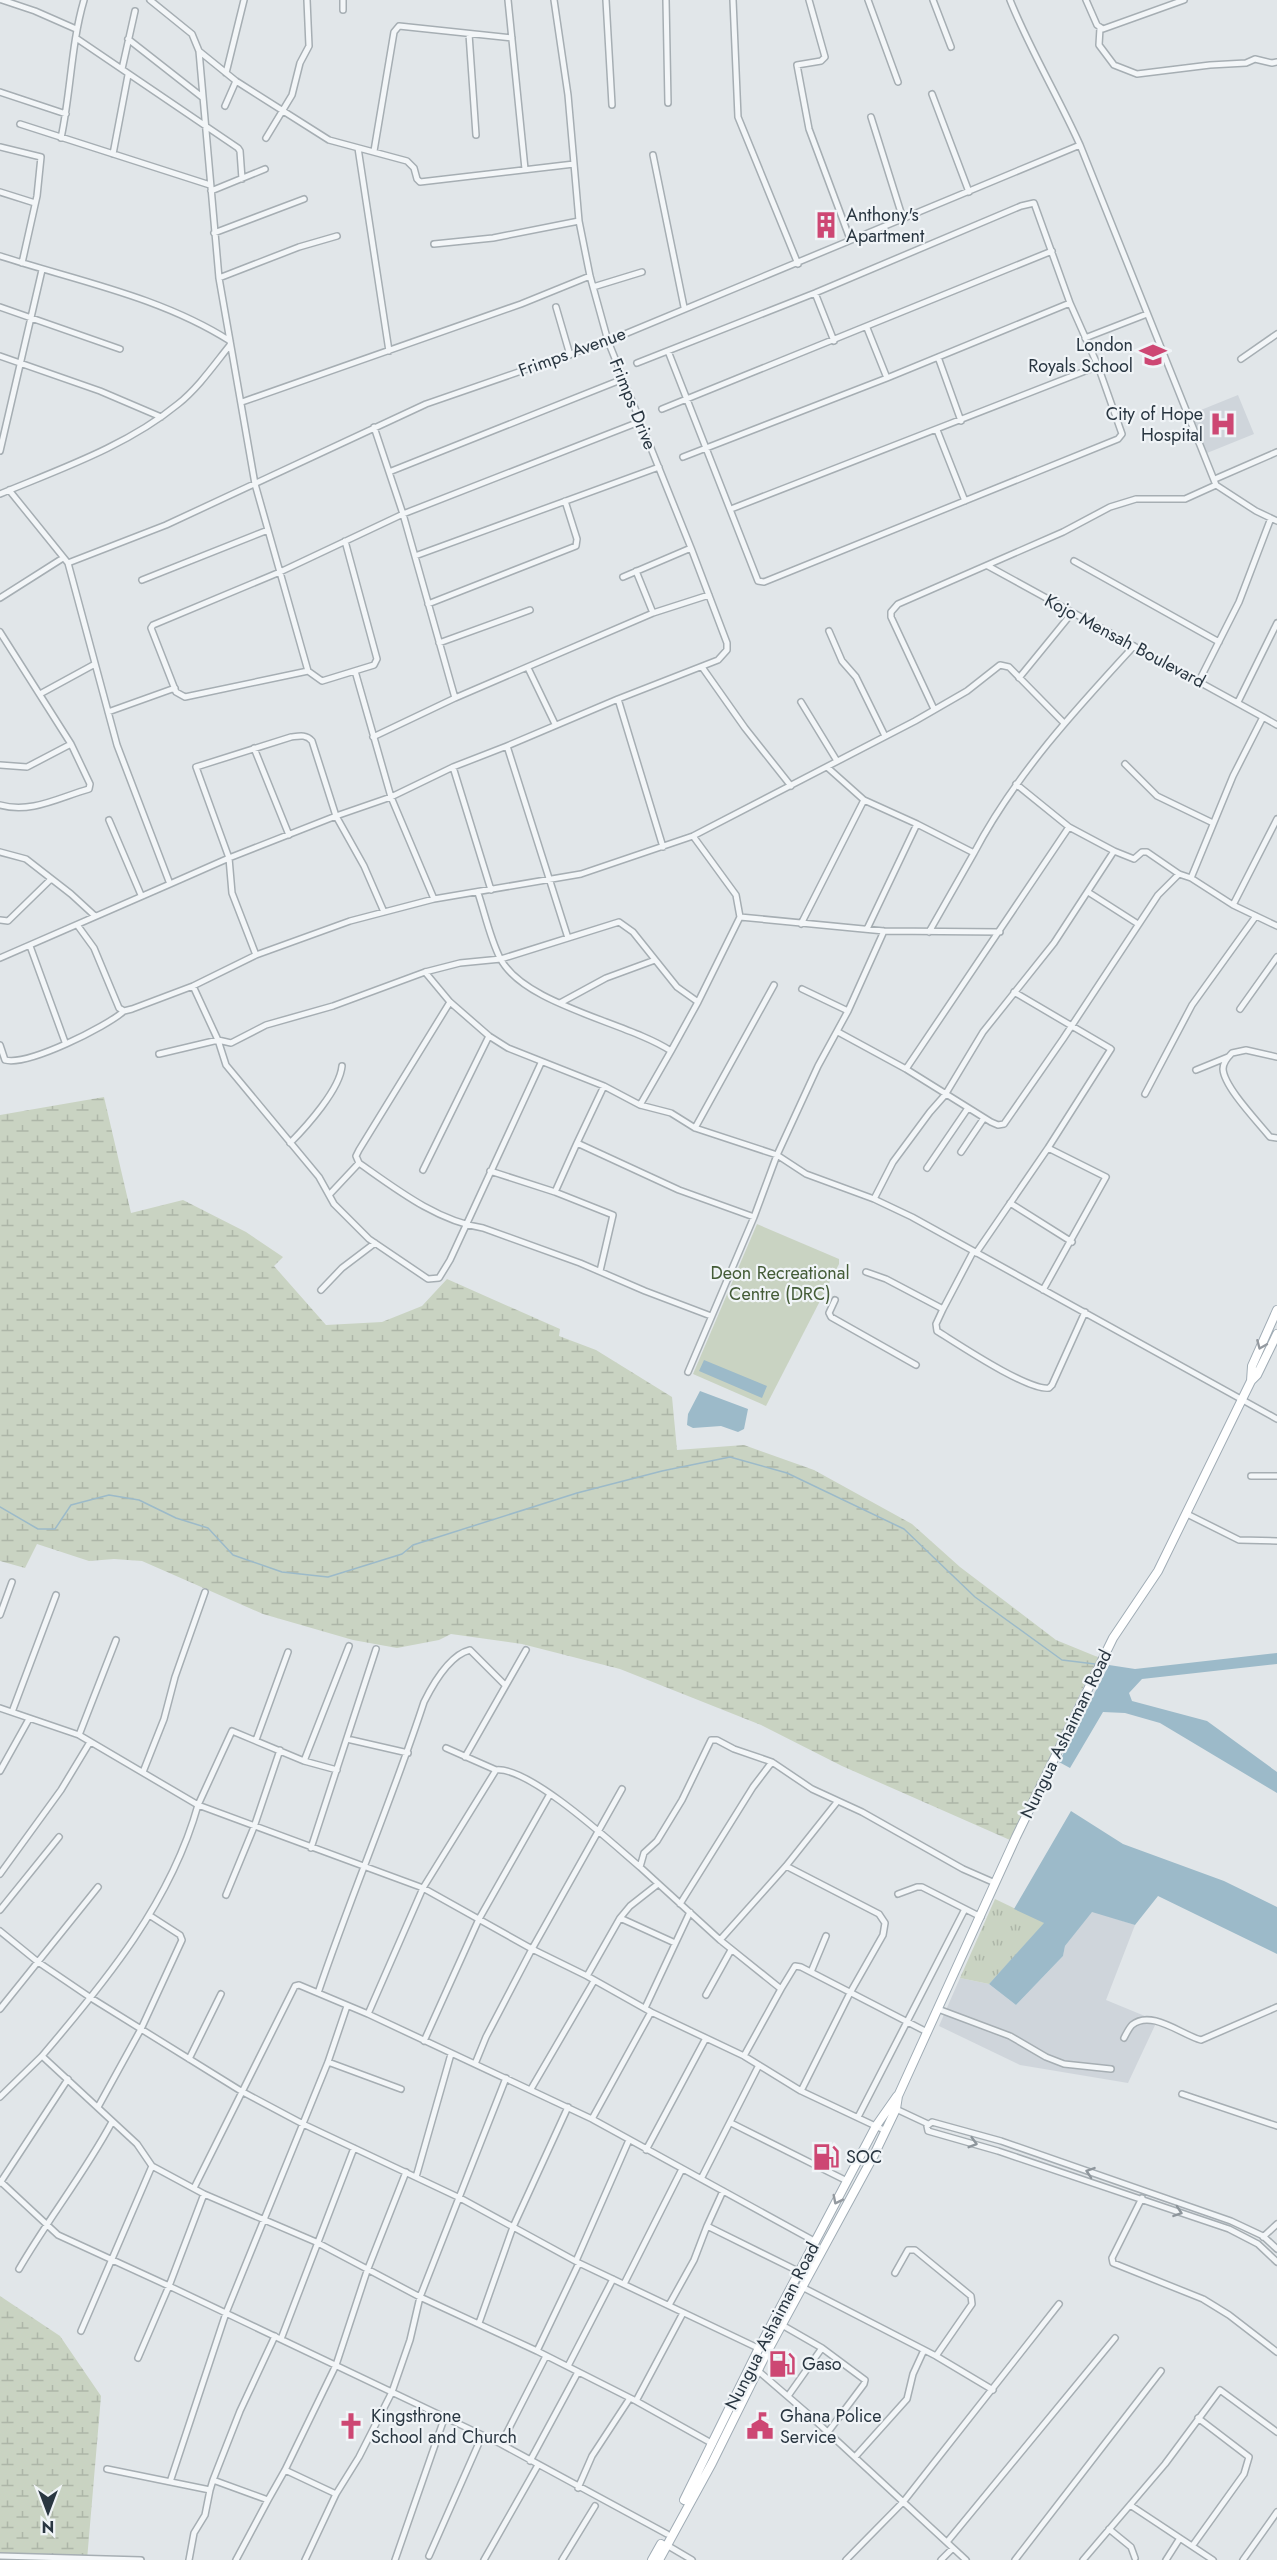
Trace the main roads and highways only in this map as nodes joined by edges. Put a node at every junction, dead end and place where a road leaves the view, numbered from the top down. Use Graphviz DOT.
graph roads {
  1 [pos="1277,1310"];
  2 [pos="1277,1334"];
  3 [pos="1256,1368"];
  4 [pos="898,2096"];
  5 [pos="763,2350"];
  6 [pos="754,2367"];
  7 [pos="664,2544"];
  8 [pos="652,2560"];
  9 [pos="659,2560"];
  1 -- 3 [label="main road, Nungua Ashaiman Road, one-way"];
  2 -- 3 [label="main road, Nungua Ashaiman Road"];
  3 -- 4 [label="main road, Nungua Ashaiman Road"];
  4 -- 5 [label="main road, Nungua Ashaiman Road, one-way"];
  4 -- 5 [label="main road, Nungua Ashaiman Road"];
  5 -- 6 [label="main road, Nungua Ashaiman Road"];
  6 -- 7 [label="main road, Nungua Ashaiman Road"];
  6 -- 7 [label="main road, Nungua Ashaiman Road"];
  7 -- 8 [label="main road, Nungua Ashaiman Road"];
  7 -- 9 [label="main road, Nungua Ashaiman Road"];
}
